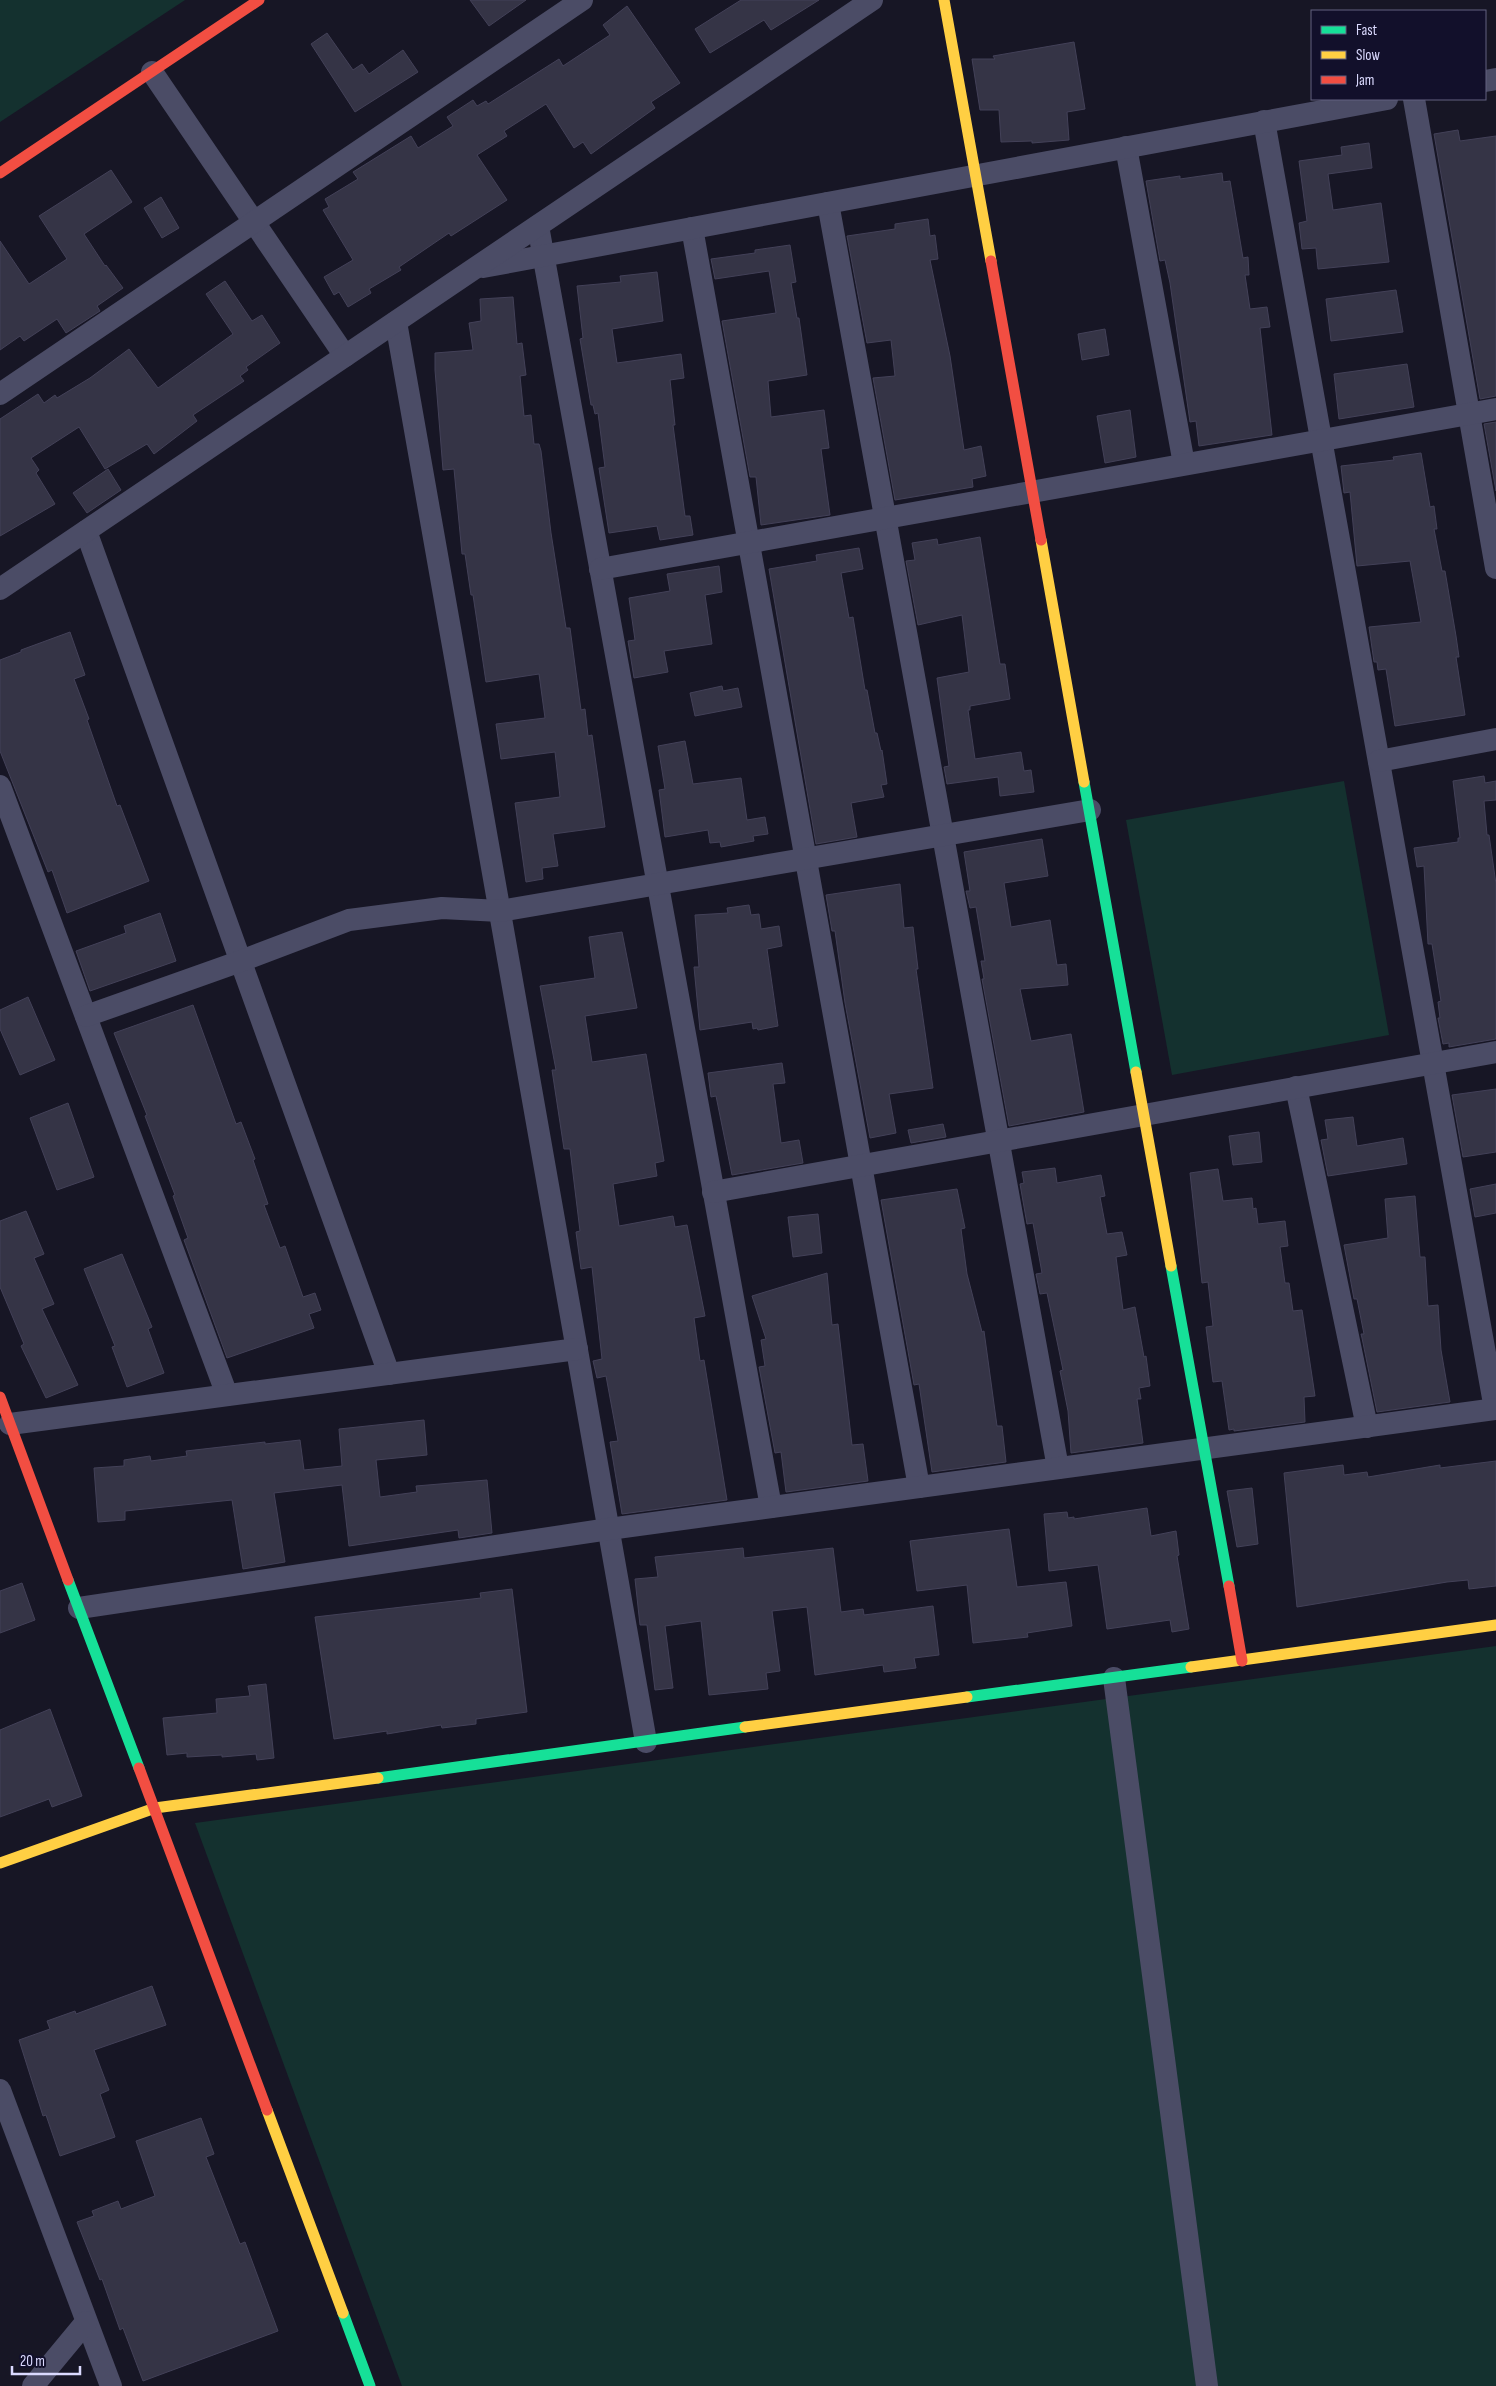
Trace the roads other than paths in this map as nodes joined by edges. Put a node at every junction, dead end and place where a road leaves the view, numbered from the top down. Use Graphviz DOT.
graph roads {
  1 [pos="259,0"];
  2 [pos="582,0"];
  3 [pos="872,0"];
  4 [pos="944,0"];
  5 [pos="152,72"];
  6 [pos="1383,100"];
  7 [pos="1414,100"];
  8 [pos="1264,122"];
  9 [pos="1126,148"];
  10 [pos="0,173"];
  11 [pos="975,175"];
  12 [pos="828,203"];
  13 [pos="254,222"];
  14 [pos="538,226"];
  15 [pos="692,228"];
  16 [pos="542,256"];
  17 [pos="475,268"];
  18 [pos="396,322"];
  19 [pos="345,356"];
  20 [pos="0,394"];
  21 [pos="1496,409"];
  22 [pos="1469,414"];
  23 [pos="1322,440"];
  24 [pos="1184,464"];
  25 [pos="1032,491"];
  26 [pos="885,518"];
  27 [pos="86,531"];
  28 [pos="748,542"];
  29 [pos="1496,568"];
  30 [pos="600,569"];
  31 [pos="0,588"];
  32 [pos="1496,739"];
  33 [pos="1379,761"];
  34 [pos="0,786"];
  35 [pos="1090,810"];
  36 [pos="943,836"];
  37 [pos="806,859"];
  38 [pos="657,884"];
  39 [pos="500,911"];
  40 [pos="241,961"];
  41 [pos="86,1016"];
  42 [pos="1496,1052"];
  43 [pos="1433,1063"];
  44 [pos="1296,1087"];
  45 [pos="1144,1113"];
  46 [pos="998,1140"];
  47 [pos="861,1165"];
  48 [pos="713,1192"];
  49 [pos="577,1350"];
  50 [pos="389,1374"];
  51 [pos="227,1395"];
  52 [pos="0,1397"];
  53 [pos="1496,1409"];
  54 [pos="10,1424"];
  55 [pos="1367,1426"];
  56 [pos="1204,1449"];
  57 [pos="1058,1468"];
  58 [pos="919,1487"];
  59 [pos="770,1507"];
  60 [pos="609,1529"];
  61 [pos="79,1608"];
  62 [pos="1496,1625"];
  63 [pos="1242,1661"];
  64 [pos="1114,1678"];
  65 [pos="646,1742"];
  66 [pos="155,1808"];
  67 [pos="0,1863"];
  68 [pos="0,2090"];
  69 [pos="5,2122"];
  70 [pos="86,2322"];
  71 [pos="33,2386"];
  72 [pos="111,2386"];
  73 [pos="370,2386"];
  74 [pos="1207,2386"];
  1 -- 5 [label="street"];
  2 -- 13 [label="street"];
  3 -- 14 [label="street"];
  4 -- 11 [label="street"];
  5 -- 10 [label="street"];
  5 -- 13 [label="street"];
  6 -- 8 [label="street"];
  7 -- 22 [label="street"];
  8 -- 9 [label="street"];
  8 -- 23 [label="street"];
  9 -- 11 [label="street"];
  9 -- 24 [label="street"];
  11 -- 12 [label="street"];
  11 -- 25 [label="street"];
  12 -- 15 [label="street"];
  12 -- 26 [label="street"];
  13 -- 19 [label="street"];
  13 -- 20 [label="street"];
  14 -- 16 [label="street"];
  14 -- 17 [label="street"];
  15 -- 16 [label="street"];
  15 -- 28 [label="street"];
  16 -- 17 [label="street"];
  16 -- 30 [label="street"];
  17 -- 18 [label="street"];
  18 -- 19 [label="street"];
  18 -- 39 [label="street"];
  19 -- 27 [label="street"];
  21 -- 22 [label="street"];
  22 -- 23 [label="street"];
  22 -- 29 [label="street"];
  23 -- 24 [label="street"];
  23 -- 33 [label="street"];
  24 -- 25 [label="street"];
  25 -- 26 [label="street"];
  25 -- 35 [label="street"];
  26 -- 28 [label="street"];
  26 -- 36 [label="street"];
  27 -- 31 [label="street"];
  27 -- 40 [label="street"];
  28 -- 30 [label="street"];
  28 -- 37 [label="street"];
  30 -- 38 [label="street"];
  32 -- 33 [label="street"];
  33 -- 43 [label="street"];
  34 -- 41 [label="street"];
  35 -- 36 [label="street"];
  35 -- 45 [label="street"];
  36 -- 37 [label="street"];
  36 -- 46 [label="street"];
  37 -- 38 [label="street"];
  37 -- 47 [label="street"];
  38 -- 39 [label="street"];
  38 -- 48 [label="street"];
  39 -- 40 [label="street"];
  39 -- 49 [label="street"];
  40 -- 41 [label="street"];
  40 -- 50 [label="street"];
  41 -- 51 [label="street"];
  42 -- 43 [label="street"];
  43 -- 44 [label="street"];
  43 -- 53 [label="street"];
  44 -- 45 [label="street"];
  44 -- 55 [label="street"];
  45 -- 46 [label="street"];
  45 -- 56 [label="street"];
  46 -- 47 [label="street"];
  46 -- 57 [label="street"];
  47 -- 48 [label="street"];
  47 -- 58 [label="street"];
  48 -- 59 [label="street"];
  49 -- 50 [label="street"];
  49 -- 60 [label="street"];
  50 -- 51 [label="street"];
  51 -- 54 [label="street"];
  52 -- 54 [label="street"];
  53 -- 55 [label="street"];
  54 -- 61 [label="street"];
  55 -- 56 [label="street"];
  56 -- 57 [label="street"];
  56 -- 63 [label="street"];
  57 -- 58 [label="street"];
  58 -- 59 [label="street"];
  59 -- 60 [label="street"];
  60 -- 61 [label="street"];
  60 -- 65 [label="street"];
  61 -- 66 [label="street"];
  62 -- 63 [label="street"];
  63 -- 64 [label="street"];
  64 -- 65 [label="street"];
  64 -- 74 [label="street"];
  65 -- 66 [label="street"];
  66 -- 67 [label="street"];
  66 -- 73 [label="street"];
  68 -- 69 [label="street"];
  69 -- 70 [label="street"];
  70 -- 71 [label="street"];
  70 -- 72 [label="street"];
}
